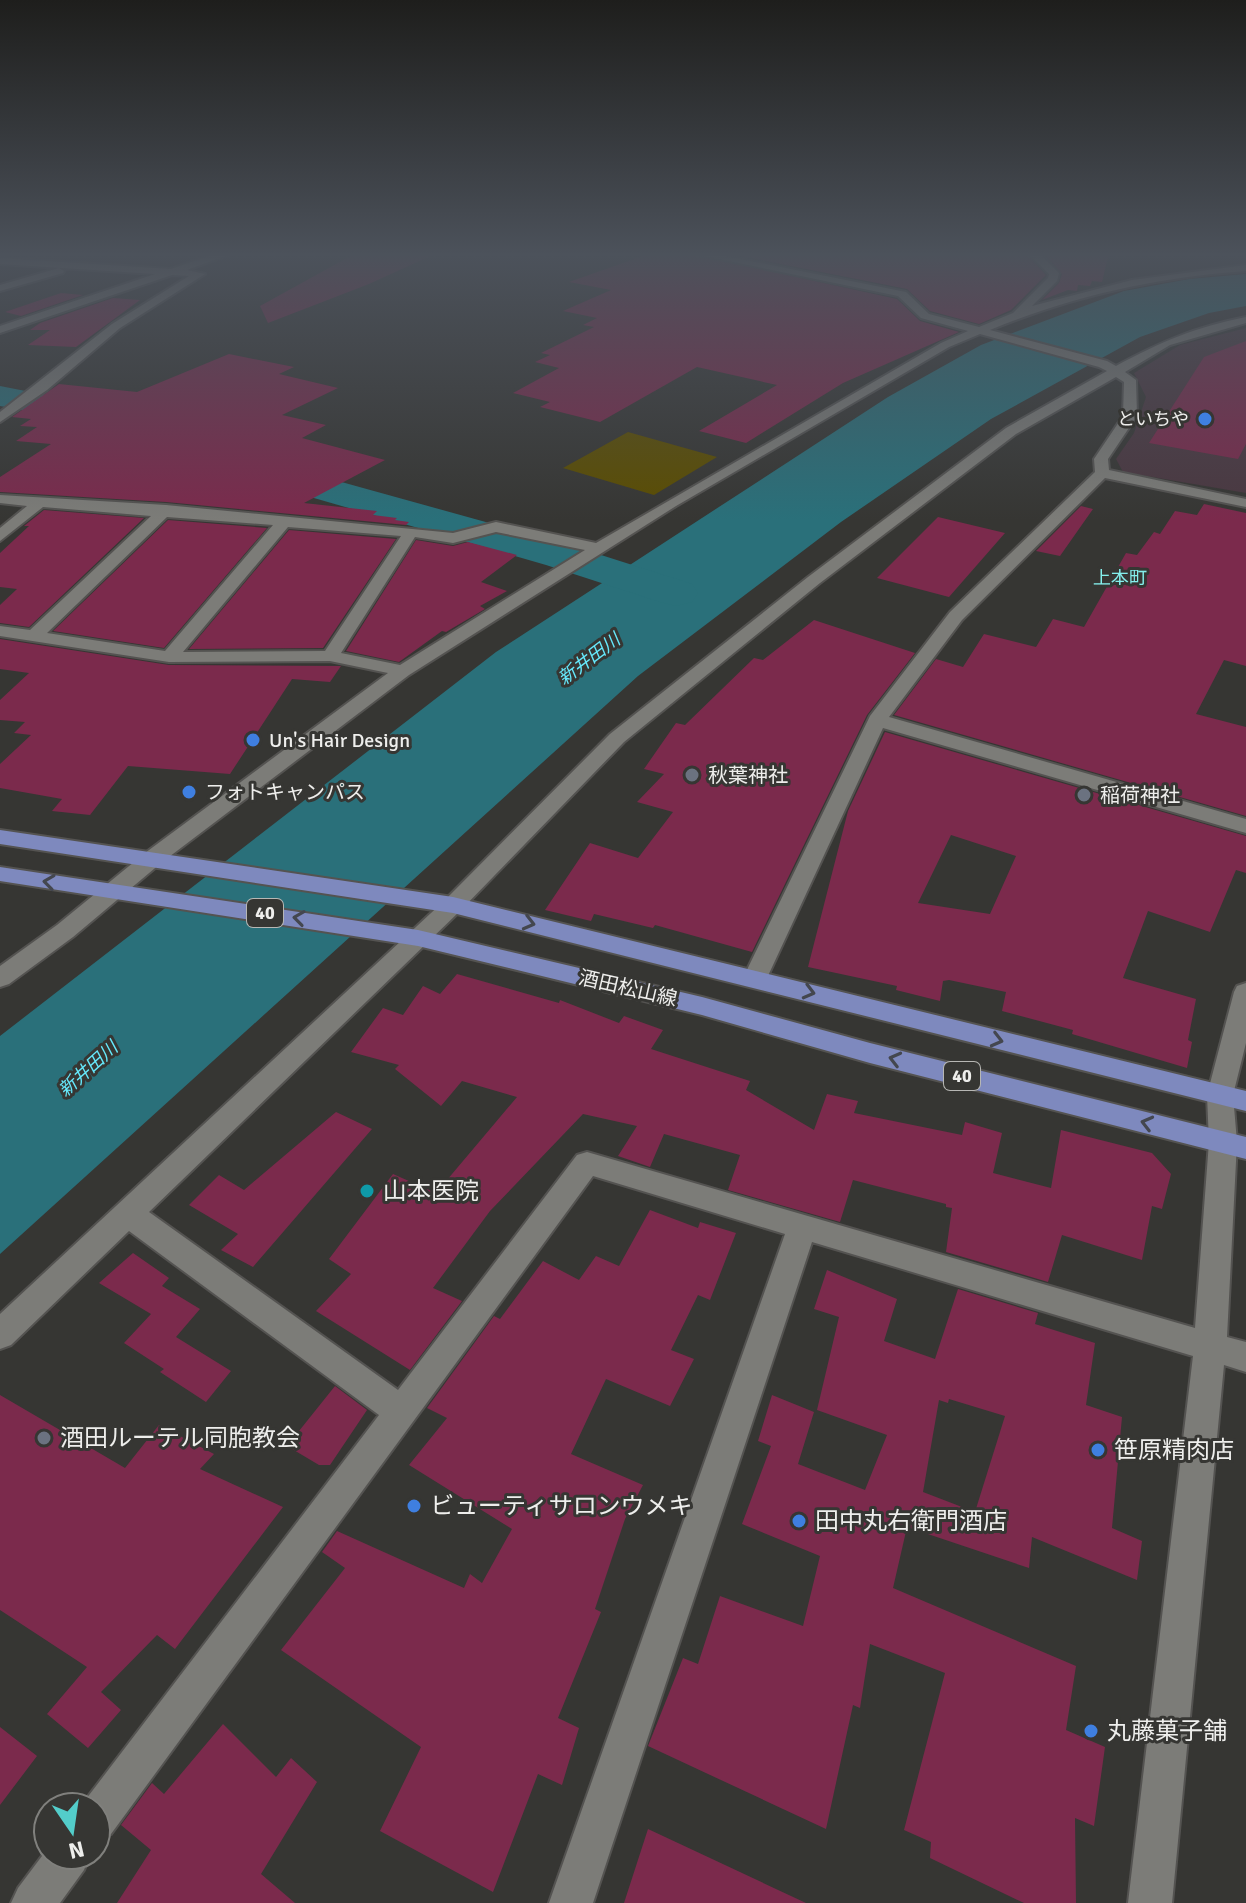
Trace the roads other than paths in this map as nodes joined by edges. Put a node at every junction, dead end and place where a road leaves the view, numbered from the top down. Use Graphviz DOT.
graph roads {
  1 [pos="96,342"];
  2 [pos="957,342"];
  3 [pos="1020,342"];
  4 [pos="1170,342"];
  5 [pos="1111,368"];
  6 [pos="0,404"];
  7 [pos="17,406"];
  8 [pos="0,418"];
  9 [pos="1102,473"];
  10 [pos="0,499"];
  11 [pos="41,501"];
  12 [pos="1246,503"];
  13 [pos="166,510"];
  14 [pos="285,521"];
  15 [pos="411,532"];
  16 [pos="0,536"];
  17 [pos="597,548"];
  18 [pos="0,631"];
  19 [pos="36,634"];
  20 [pos="330,656"];
  21 [pos="169,657"];
  22 [pos="403,671"];
  23 [pos="877,720"];
  24 [pos="1246,826"];
  25 [pos="0,837"];
  26 [pos="153,858"];
  27 [pos="0,874"];
  28 [pos="113,891"];
  29 [pos="453,905"];
  30 [pos="418,938"];
  31 [pos="0,978"];
  32 [pos="755,978"];
  33 [pos="1246,992"];
  34 [pos="1233,1098"];
  35 [pos="1234,1145"];
  36 [pos="127,1213"];
  37 [pos="802,1226"];
  38 [pos="0,1335"];
  39 [pos="1210,1346"];
  40 [pos="1246,1357"];
  41 [pos="402,1412"];
  42 [pos="112,1798"];
  43 [pos="57,1871"];
  44 [pos="33,1903"];
  45 [pos="571,1903"];
  46 [pos="1150,1903"];
  1 -- 7 [label="street"];
  2 -- 17 [label="street"];
  3 -- 5 [label="street"];
  4 -- 5 [label="street"];
  5 -- 9 [label="street"];
  5 -- 29 [label="street"];
  6 -- 7 [label="street"];
  7 -- 8 [label="street"];
  9 -- 12 [label="street"];
  9 -- 23 [label="street"];
  10 -- 11 [label="street"];
  11 -- 13 [label="street"];
  11 -- 16 [label="street"];
  13 -- 14 [label="street"];
  13 -- 19 [label="street"];
  14 -- 15 [label="street"];
  14 -- 21 [label="street"];
  15 -- 17 [label="street"];
  15 -- 20 [label="street"];
  17 -- 22 [label="street"];
  18 -- 19 [label="street"];
  19 -- 21 [label="street"];
  20 -- 21 [label="street"];
  20 -- 22 [label="street"];
  22 -- 26 [label="street"];
  23 -- 24 [label="street"];
  23 -- 32 [label="street"];
  25 -- 26 [label="main road, 酒田松山線 / 40"];
  26 -- 28 [label="street"];
  26 -- 29 [label="main road, 酒田松山線 / 40"];
  28 -- 27 [label="main road, 酒田松山線 / 40, one-way"];
  30 -- 28 [label="main road, 酒田松山線 / 40, one-way"];
  28 -- 31 [label="street"];
  29 -- 30 [label="street"];
  29 -- 32 [label="main road, 酒田松山線 / 40, one-way"];
  35 -- 30 [label="main road, 酒田松山線 / 40, one-way"];
  30 -- 36 [label="street"];
  32 -- 34 [label="main road, 酒田松山線 / 40, one-way"];
  33 -- 34 [label="street"];
  34 -- 35 [label="street"];
  35 -- 39 [label="street"];
  36 -- 38 [label="street"];
  36 -- 41 [label="street"];
  37 -- 39 [label="street"];
  37 -- 41 [label="street"];
  37 -- 45 [label="street"];
  39 -- 40 [label="street"];
  39 -- 46 [label="street"];
  41 -- 42 [label="street"];
  43 -- 44 [label="street"];
}
